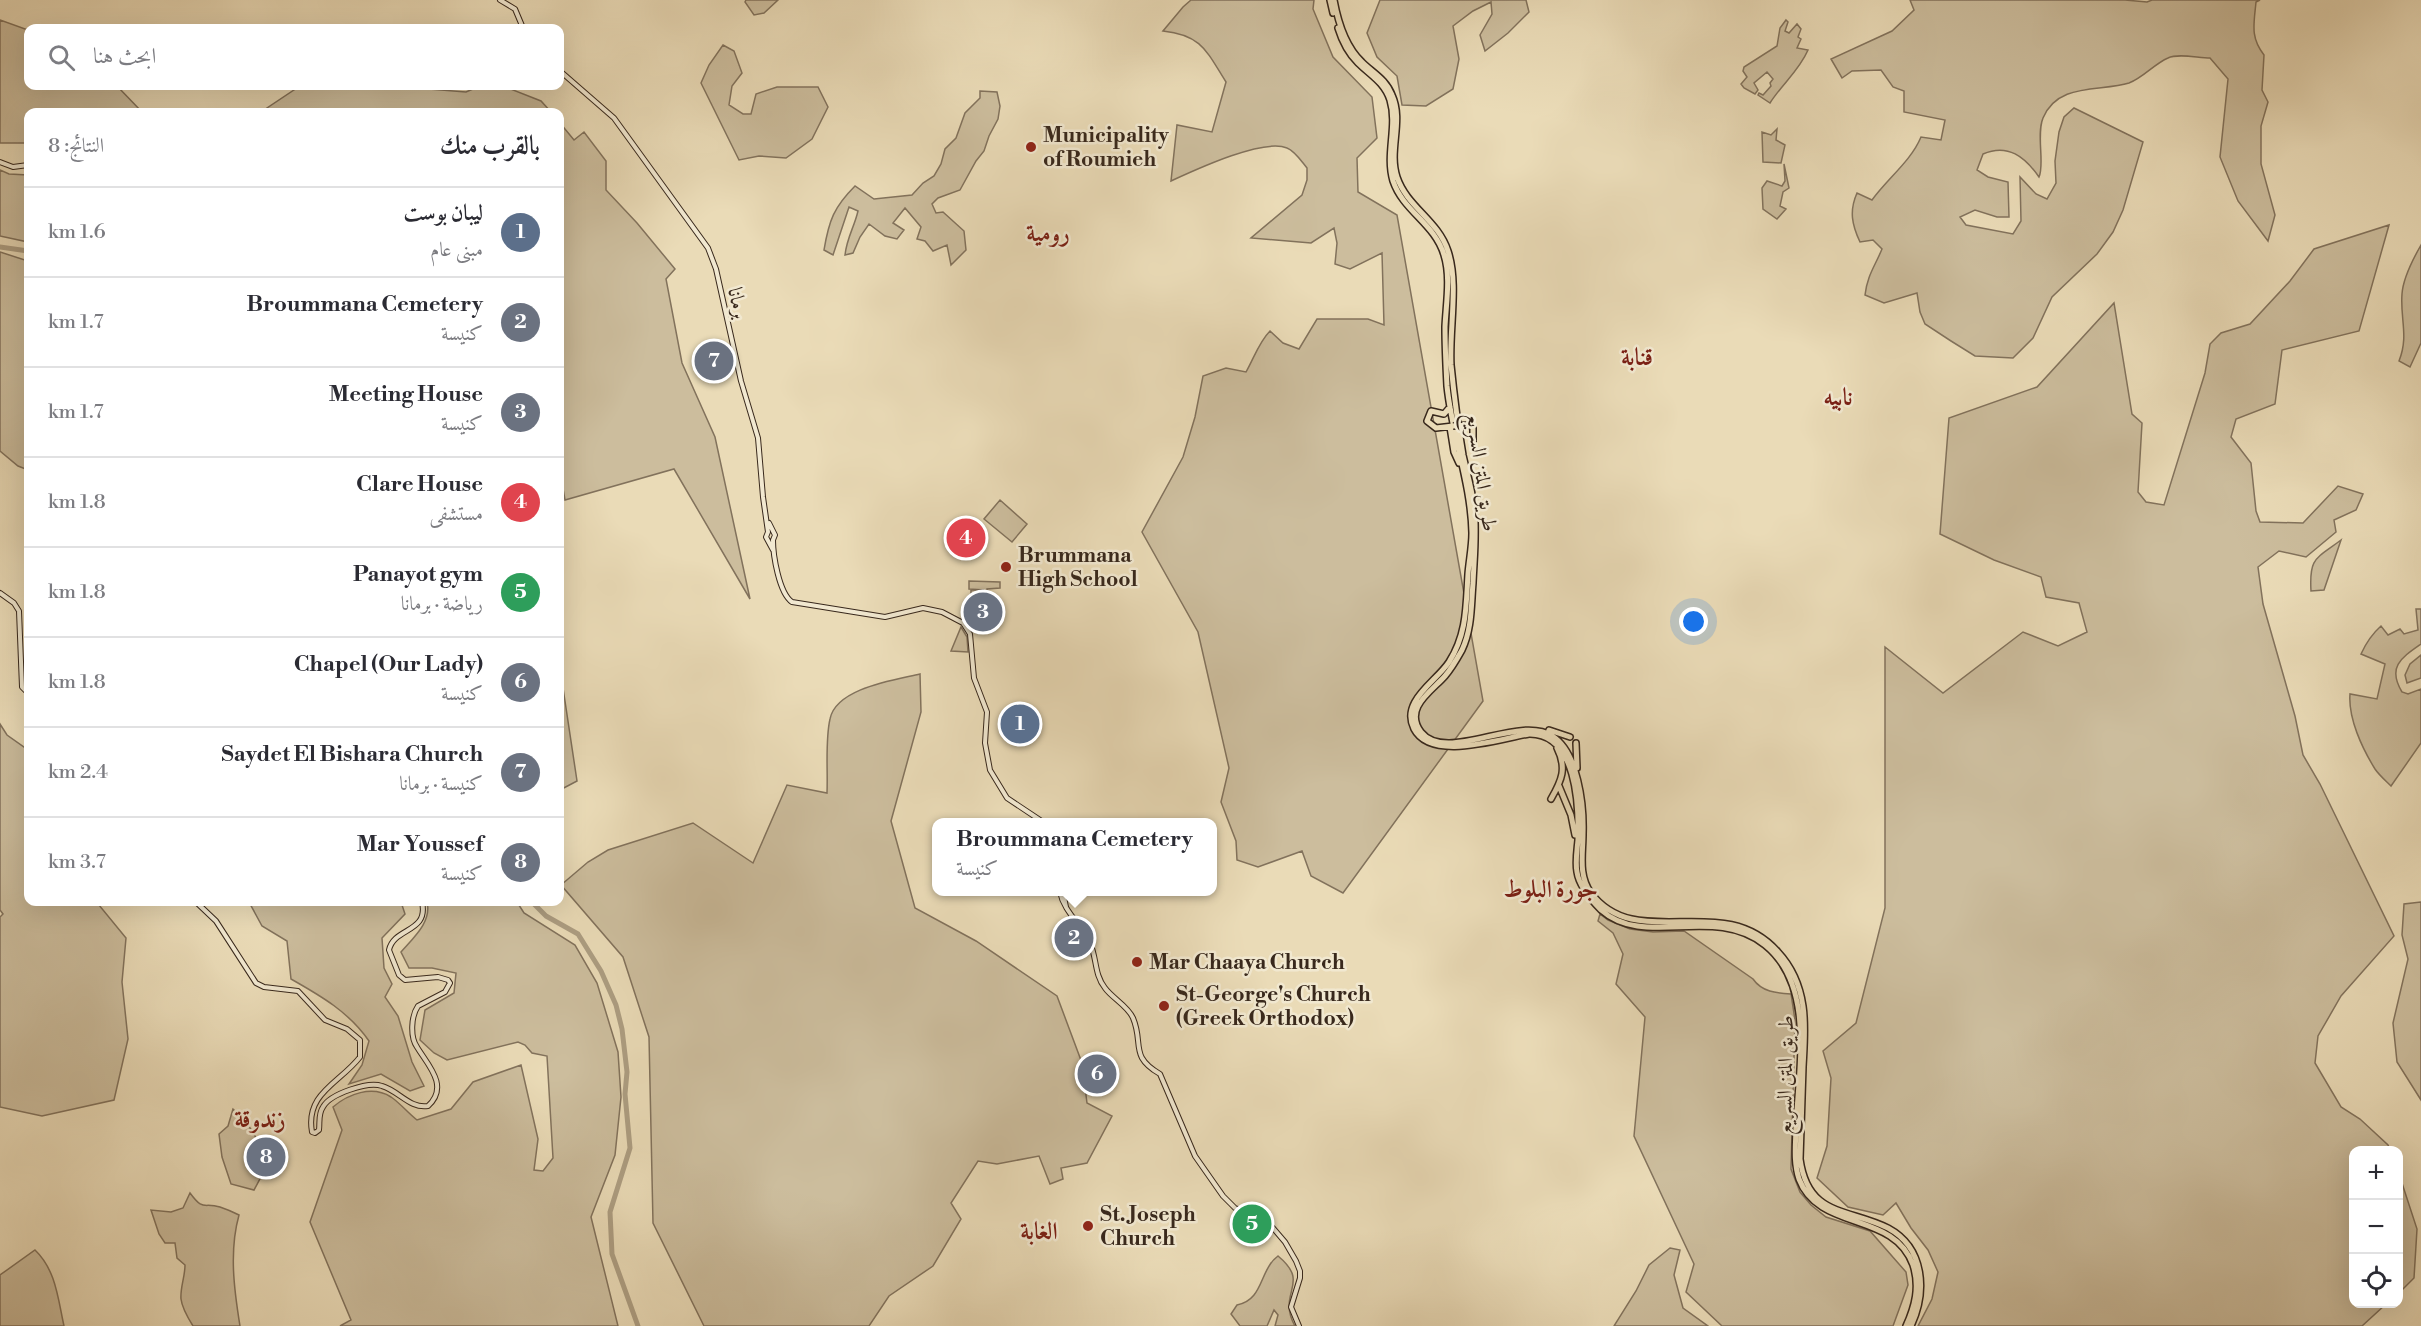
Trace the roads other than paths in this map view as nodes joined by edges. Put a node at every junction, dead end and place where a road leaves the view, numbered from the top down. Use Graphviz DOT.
graph roads {
  1 [pos="500,0"];
  2 [pos="1332,0"];
  3 [pos="521,24"];
  4 [pos="564,74"];
  5 [pos="0,162"];
  6 [pos="24,166"];
  7 [pos="1450,406"];
  8 [pos="1452,427"];
  9 [pos="1461,442"];
  10 [pos="1471,444"];
  11 [pos="1462,449"];
  12 [pos="1460,465"];
  13 [pos="770,532"];
  14 [pos="771,540"];
  15 [pos="0,593"];
  16 [pos="24,689"];
  17 [pos="1539,730"];
  18 [pos="1570,737"];
  19 [pos="1553,741"];
  20 [pos="1576,742"];
  21 [pos="1576,775"];
  22 [pos="1559,786"];
  23 [pos="1551,799"];
  24 [pos="1037,818"];
  25 [pos="1578,842"];
  26 [pos="1589,893"];
  27 [pos="1062,896"];
  28 [pos="1598,903"];
  29 [pos="200,906"];
  30 [pos="423,906"];
  31 [pos="1299,1326"];
  32 [pos="1906,1326"];
  33 [pos="1911,1326"];
  1 -- 3 [label="main road"];
  2 -- 7 [label="highway, طريق المتن السريع"];
  2 -- 9 [label="highway, طريق المتن السريع"];
  4 -- 13 [label="main road, برمانا"];
  5 -- 6 [label="main road"];
  7 -- 8 [label="highway"];
  7 -- 12 [label="highway, طريق المتن السريع"];
  8 -- 10 [label="highway, bridge"];
  8 -- 12 [label="highway"];
  9 -- 10 [label="highway"];
  9 -- 11 [label="highway, طريق المتن السريع"];
  10 -- 11 [label="highway"];
  11 -- 17 [label="highway, طريق المتن السريع"];
  12 -- 19 [label="highway, طريق المتن السريع"];
  13 -- 14 [label="main road"];
  13 -- 14 [label="main road"];
  14 -- 24 [label="main road"];
  15 -- 16 [label="main road"];
  17 -- 18 [label="highway"];
  17 -- 21 [label="highway, طريق المتن السريع"];
  19 -- 22 [label="highway"];
  19 -- 25 [label="highway, طريق المتن السريع"];
  20 -- 21 [label="highway"];
  21 -- 26 [label="highway, طريق المتن السريع"];
  22 -- 23 [label="highway"];
  22 -- 25 [label="highway"];
  25 -- 26 [label="highway, طريق المتن السريع"];
  26 -- 28 [label="highway, طريق المتن السريع"];
  27 -- 31 [label="main road"];
  28 -- 32 [label="highway, طريق المتن السريع"];
  28 -- 33 [label="highway, طريق المتن السريع"];
  29 -- 30 [label="main road"];
}
